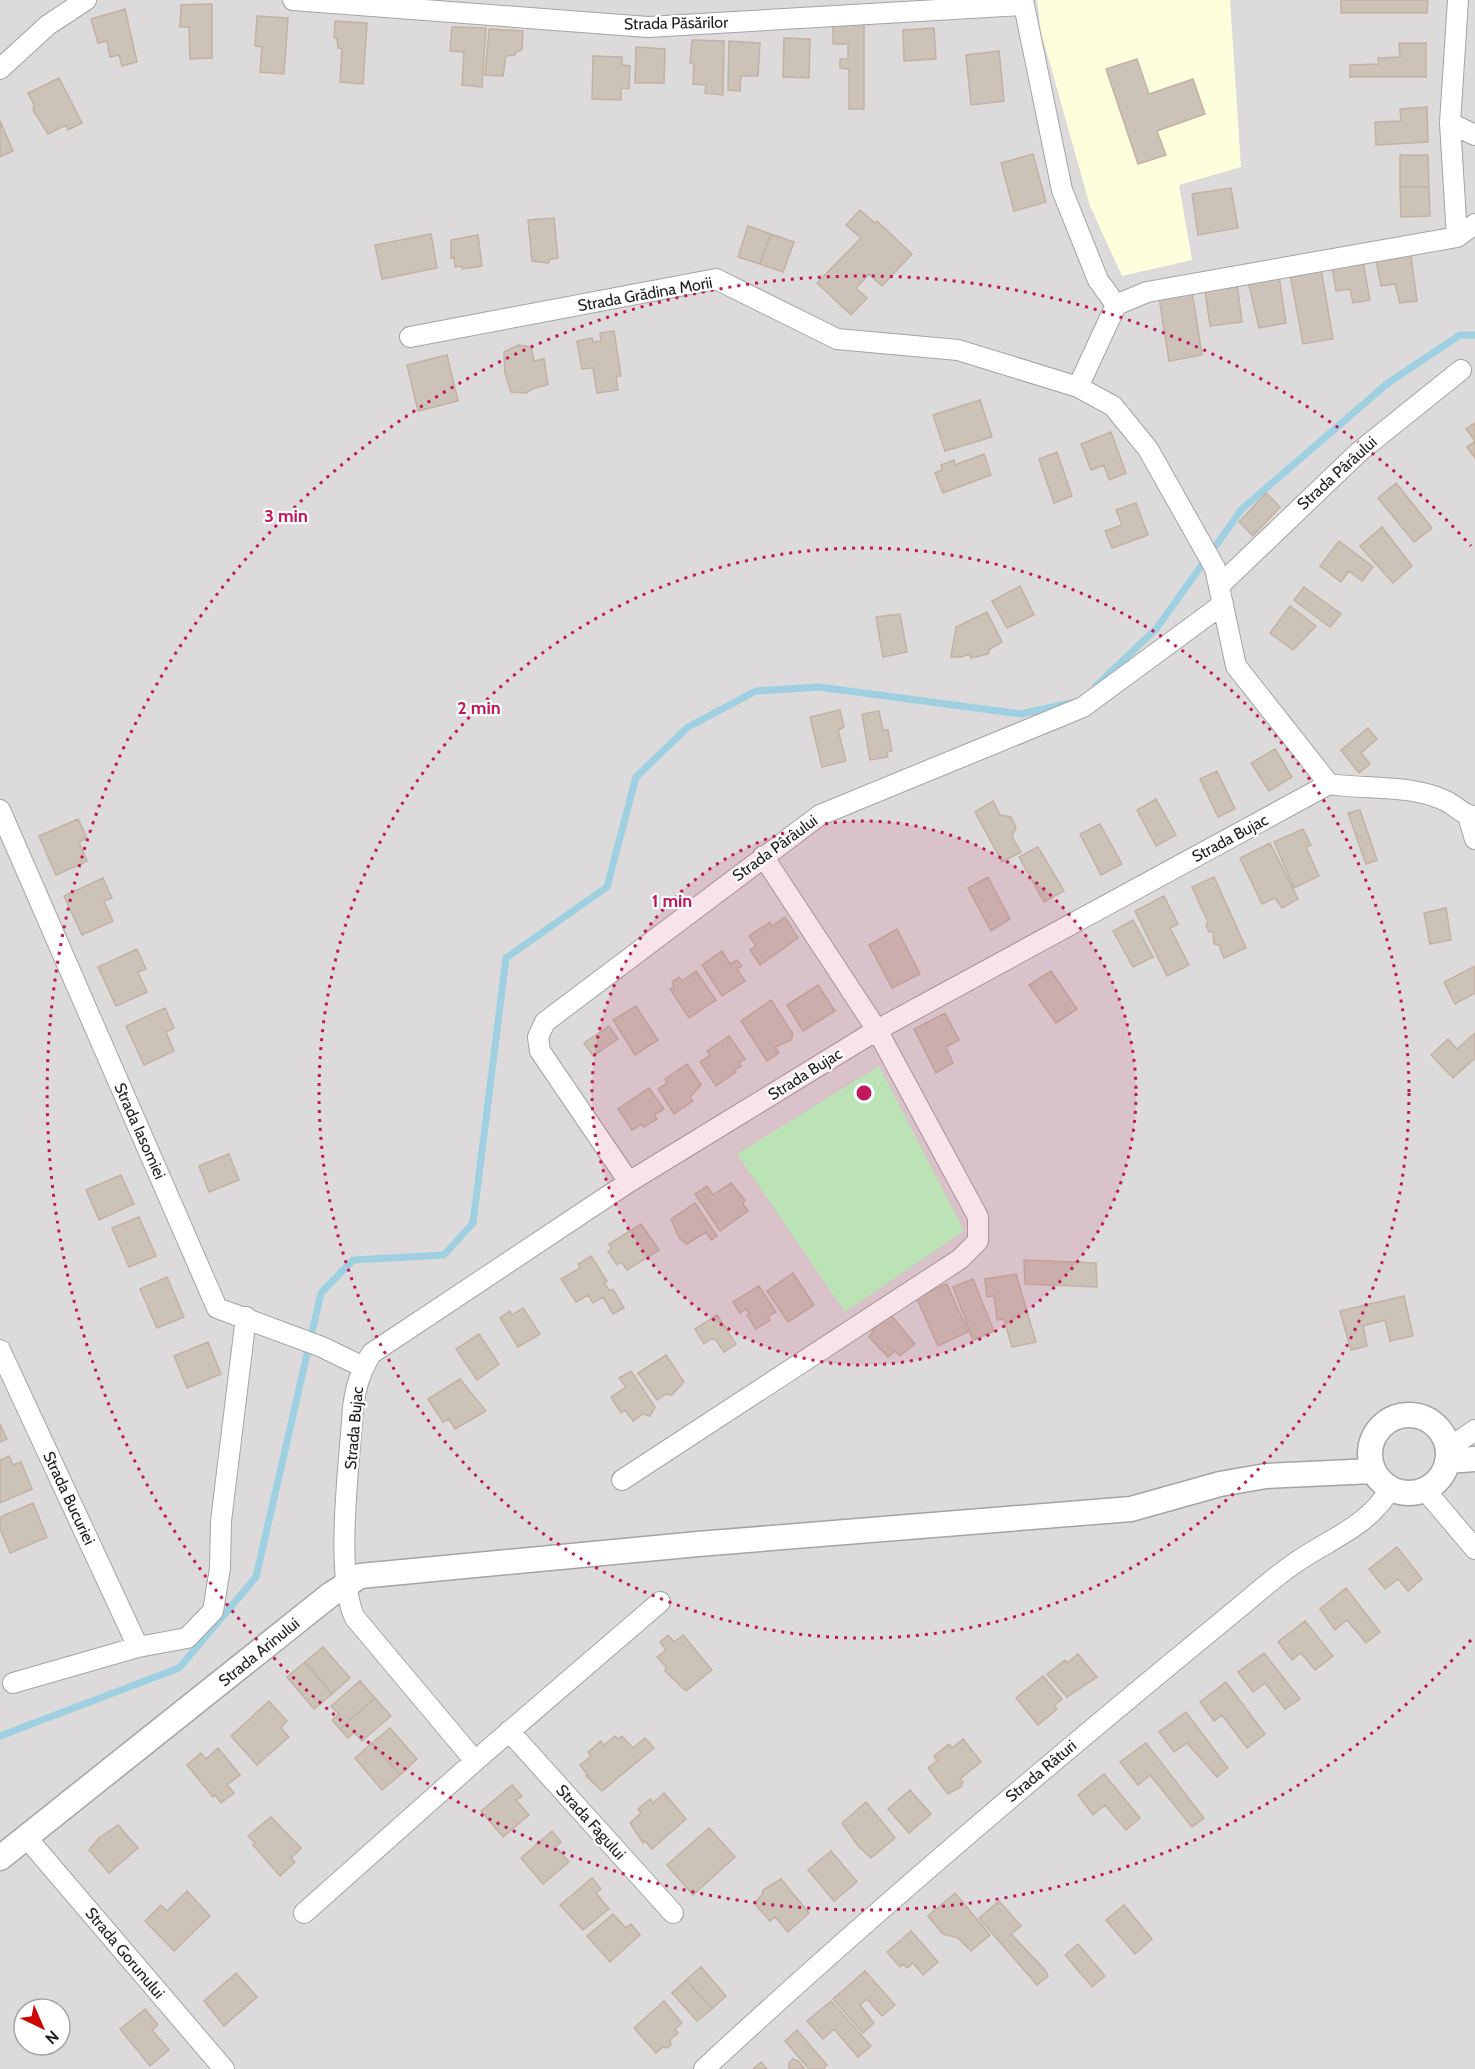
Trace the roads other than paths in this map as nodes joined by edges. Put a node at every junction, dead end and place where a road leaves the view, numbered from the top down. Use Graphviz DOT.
graph roads {
  1 [pos="86,0"];
  2 [pos="293,0"];
  3 [pos="1458,0"];
  4 [pos="1023,3"];
  5 [pos="0,69"];
  6 [pos="1450,123"];
  7 [pos="1475,135"];
  8 [pos="1475,224"];
  9 [pos="1457,237"];
  10 [pos="1116,305"];
  11 [pos="410,337"];
  12 [pos="1461,370"];
  13 [pos="1078,387"];
  14 [pos="1219,586"];
  15 [pos="1329,784"];
  16 [pos="0,810"];
  17 [pos="1472,816"];
  18 [pos="1475,839"];
  19 [pos="763,856"];
  20 [pos="877,1030"];
  21 [pos="629,1182"];
  22 [pos="246,1317"];
  23 [pos="0,1350"];
  24 [pos="363,1366"];
  25 [pos="1475,1430"];
  26 [pos="1448,1455"];
  27 [pos="1475,1460"];
  28 [pos="1373,1471"];
  29 [pos="622,1480"];
  30 [pos="1390,1489"];
  31 [pos="1425,1490"];
  32 [pos="1475,1549"];
  33 [pos="346,1584"];
  34 [pos="660,1602"];
  35 [pos="138,1647"];
  36 [pos="13,1683"];
  37 [pos="509,1731"];
  38 [pos="475,1761"];
  39 [pos="26,1837"];
  40 [pos="0,1858"];
  41 [pos="304,1913"];
  42 [pos="673,1913"];
  43 [pos="224,2069"];
  44 [pos="704,2069"];
  1 -- 5 [label="street"];
  2 -- 4 [label="street, Strada Păsărilor"];
  3 -- 6 [label="street"];
  4 -- 10 [label="street"];
  6 -- 7 [label="street"];
  6 -- 9 [label="street"];
  8 -- 9 [label="street"];
  9 -- 10 [label="street"];
  10 -- 13 [label="street"];
  11 -- 13 [label="street, Strada Grădina Morii"];
  12 -- 14 [label="street, Strada Pârâului"];
  13 -- 14 [label="street, Strada Grădina Morii"];
  14 -- 15 [label="street, Strada Grădina Morii"];
  14 -- 19 [label="street, Strada Pârâului"];
  15 -- 17 [label="street"];
  15 -- 20 [label="street, Strada Bujac"];
  16 -- 22 [label="street, Strada Iasomiei"];
  17 -- 18 [label="street"];
  19 -- 20 [label="street"];
  19 -- 21 [label="street, Strada Pârâului"];
  20 -- 21 [label="street, Strada Bujac"];
  20 -- 29 [label="street"];
  21 -- 24 [label="street, Strada Bujac"];
  22 -- 24 [label="street, Strada Iasomiei"];
  22 -- 35 [label="street"];
  23 -- 35 [label="street, Strada Bucuriei"];
  24 -- 33 [label="street, Strada Bujac"];
  25 -- 26 [label="street"];
  26 -- 27 [label="street"];
  26 -- 28 [label="street"];
  26 -- 31 [label="street"];
  28 -- 30 [label="street"];
  28 -- 33 [label="street, Strada Arinului"];
  30 -- 31 [label="street"];
  30 -- 44 [label="street, Strada Râturi"];
  31 -- 32 [label="street"];
  33 -- 38 [label="street"];
  33 -- 39 [label="street, Strada Arinului"];
  34 -- 37 [label="street"];
  35 -- 36 [label="street"];
  37 -- 38 [label="street"];
  37 -- 42 [label="street, Strada Fagului"];
  38 -- 41 [label="street"];
  39 -- 40 [label="street, Strada Arinului"];
  39 -- 43 [label="street, Strada Gorunului"];
}
